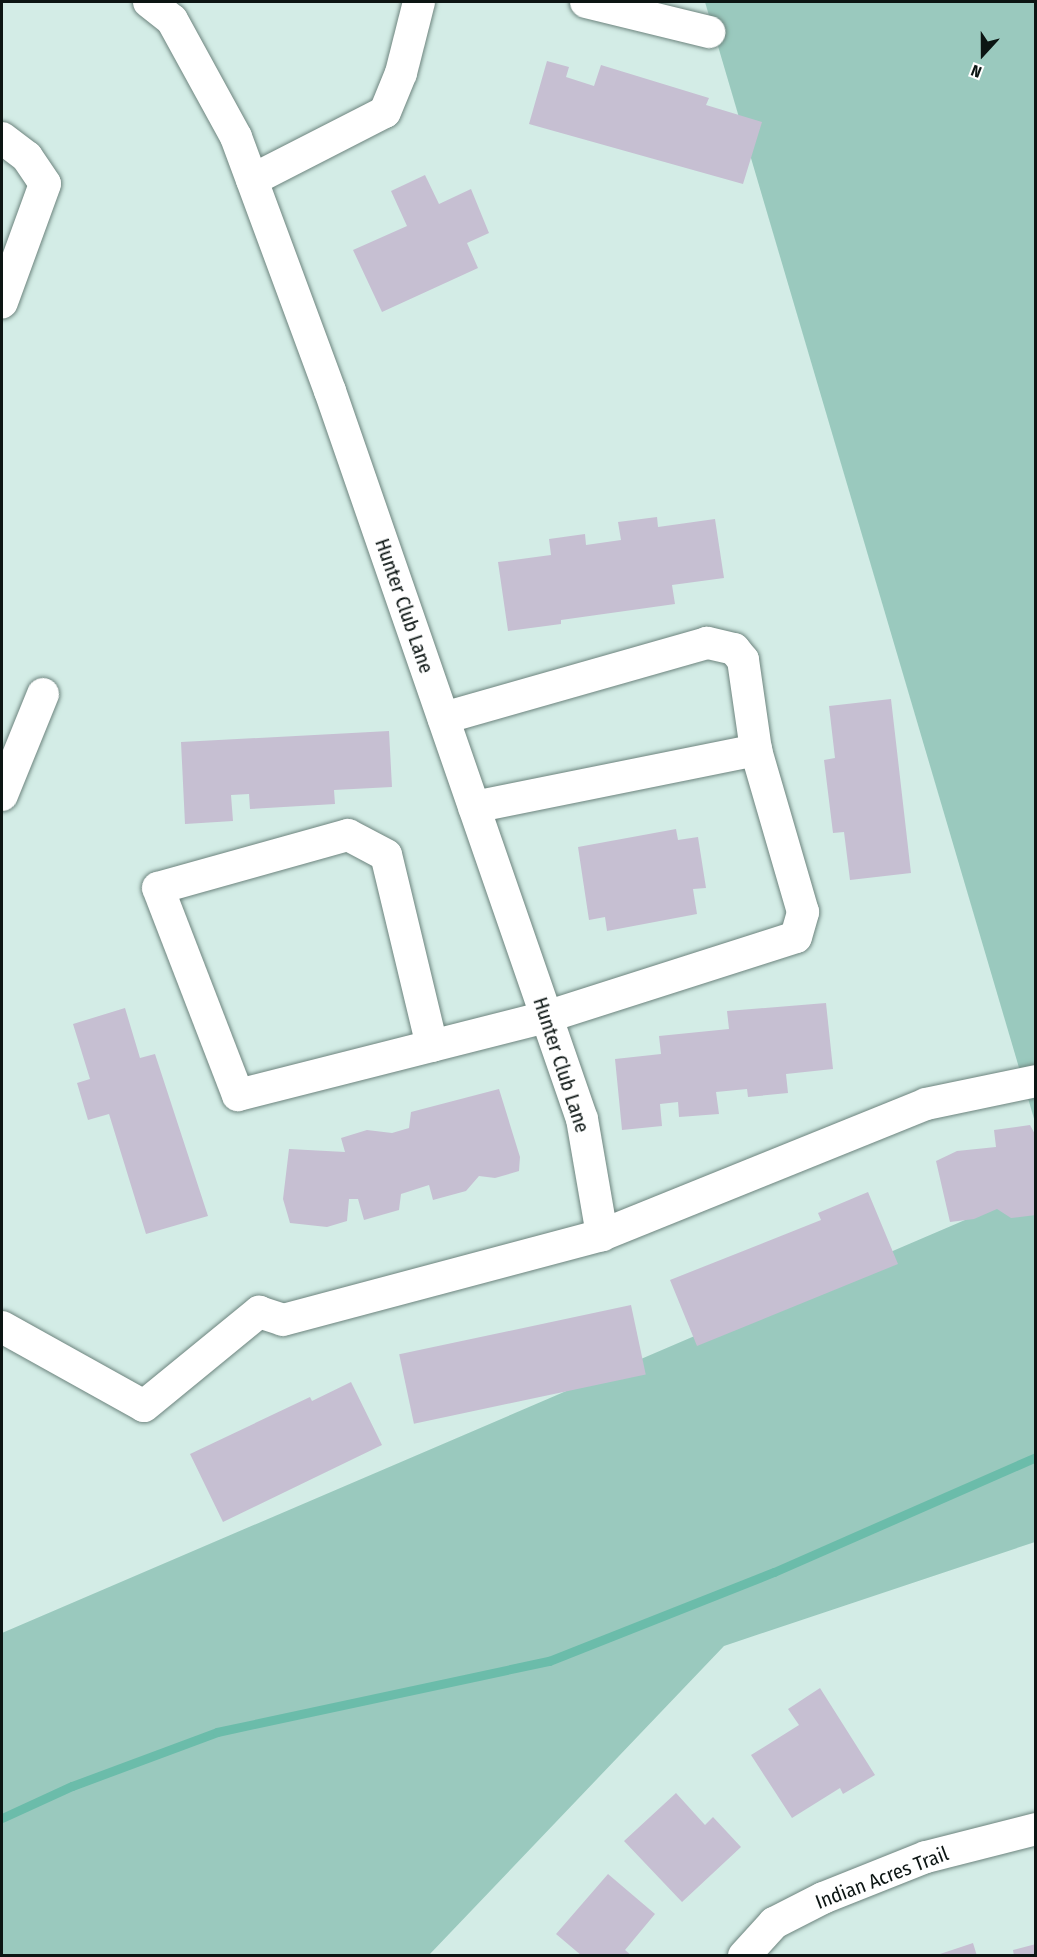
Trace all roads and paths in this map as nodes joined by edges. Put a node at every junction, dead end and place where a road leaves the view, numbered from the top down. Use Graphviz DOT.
graph roads {
  1 [pos="149,2"];
  2 [pos="418,2"];
  3 [pos="586,2"];
  4 [pos="709,32"];
  5 [pos="2,138"];
  6 [pos="252,180"];
  7 [pos="2,303"];
  8 [pos="43,694"];
  9 [pos="443,718"];
  10 [pos="756,750"];
  11 [pos="3,784"];
  12 [pos="474,807"];
  13 [pos="546,1017"];
  14 [pos="432,1046"];
  15 [pos="1035,1082"];
  16 [pos="602,1235"];
  17 [pos="2,1328"];
  18 [pos="1035,1829"];
  19 [pos="744,1956"];
  1 -- 6 [label="street, Hunter Club Lane"];
  2 -- 6 [label="street"];
  3 -- 4 [label="street"];
  5 -- 7 [label="street"];
  6 -- 9 [label="street, Hunter Club Lane"];
  8 -- 11 [label="street"];
  9 -- 10 [label="street"];
  9 -- 12 [label="street, Hunter Club Lane"];
  10 -- 12 [label="street"];
  10 -- 13 [label="street"];
  12 -- 13 [label="street, Hunter Club Lane"];
  13 -- 14 [label="street"];
  13 -- 16 [label="street, Hunter Club Lane"];
  14 -- 14 [label="street"];
  15 -- 16 [label="street"];
  16 -- 17 [label="street"];
  18 -- 19 [label="street, Indian Acres Trail"];
}
